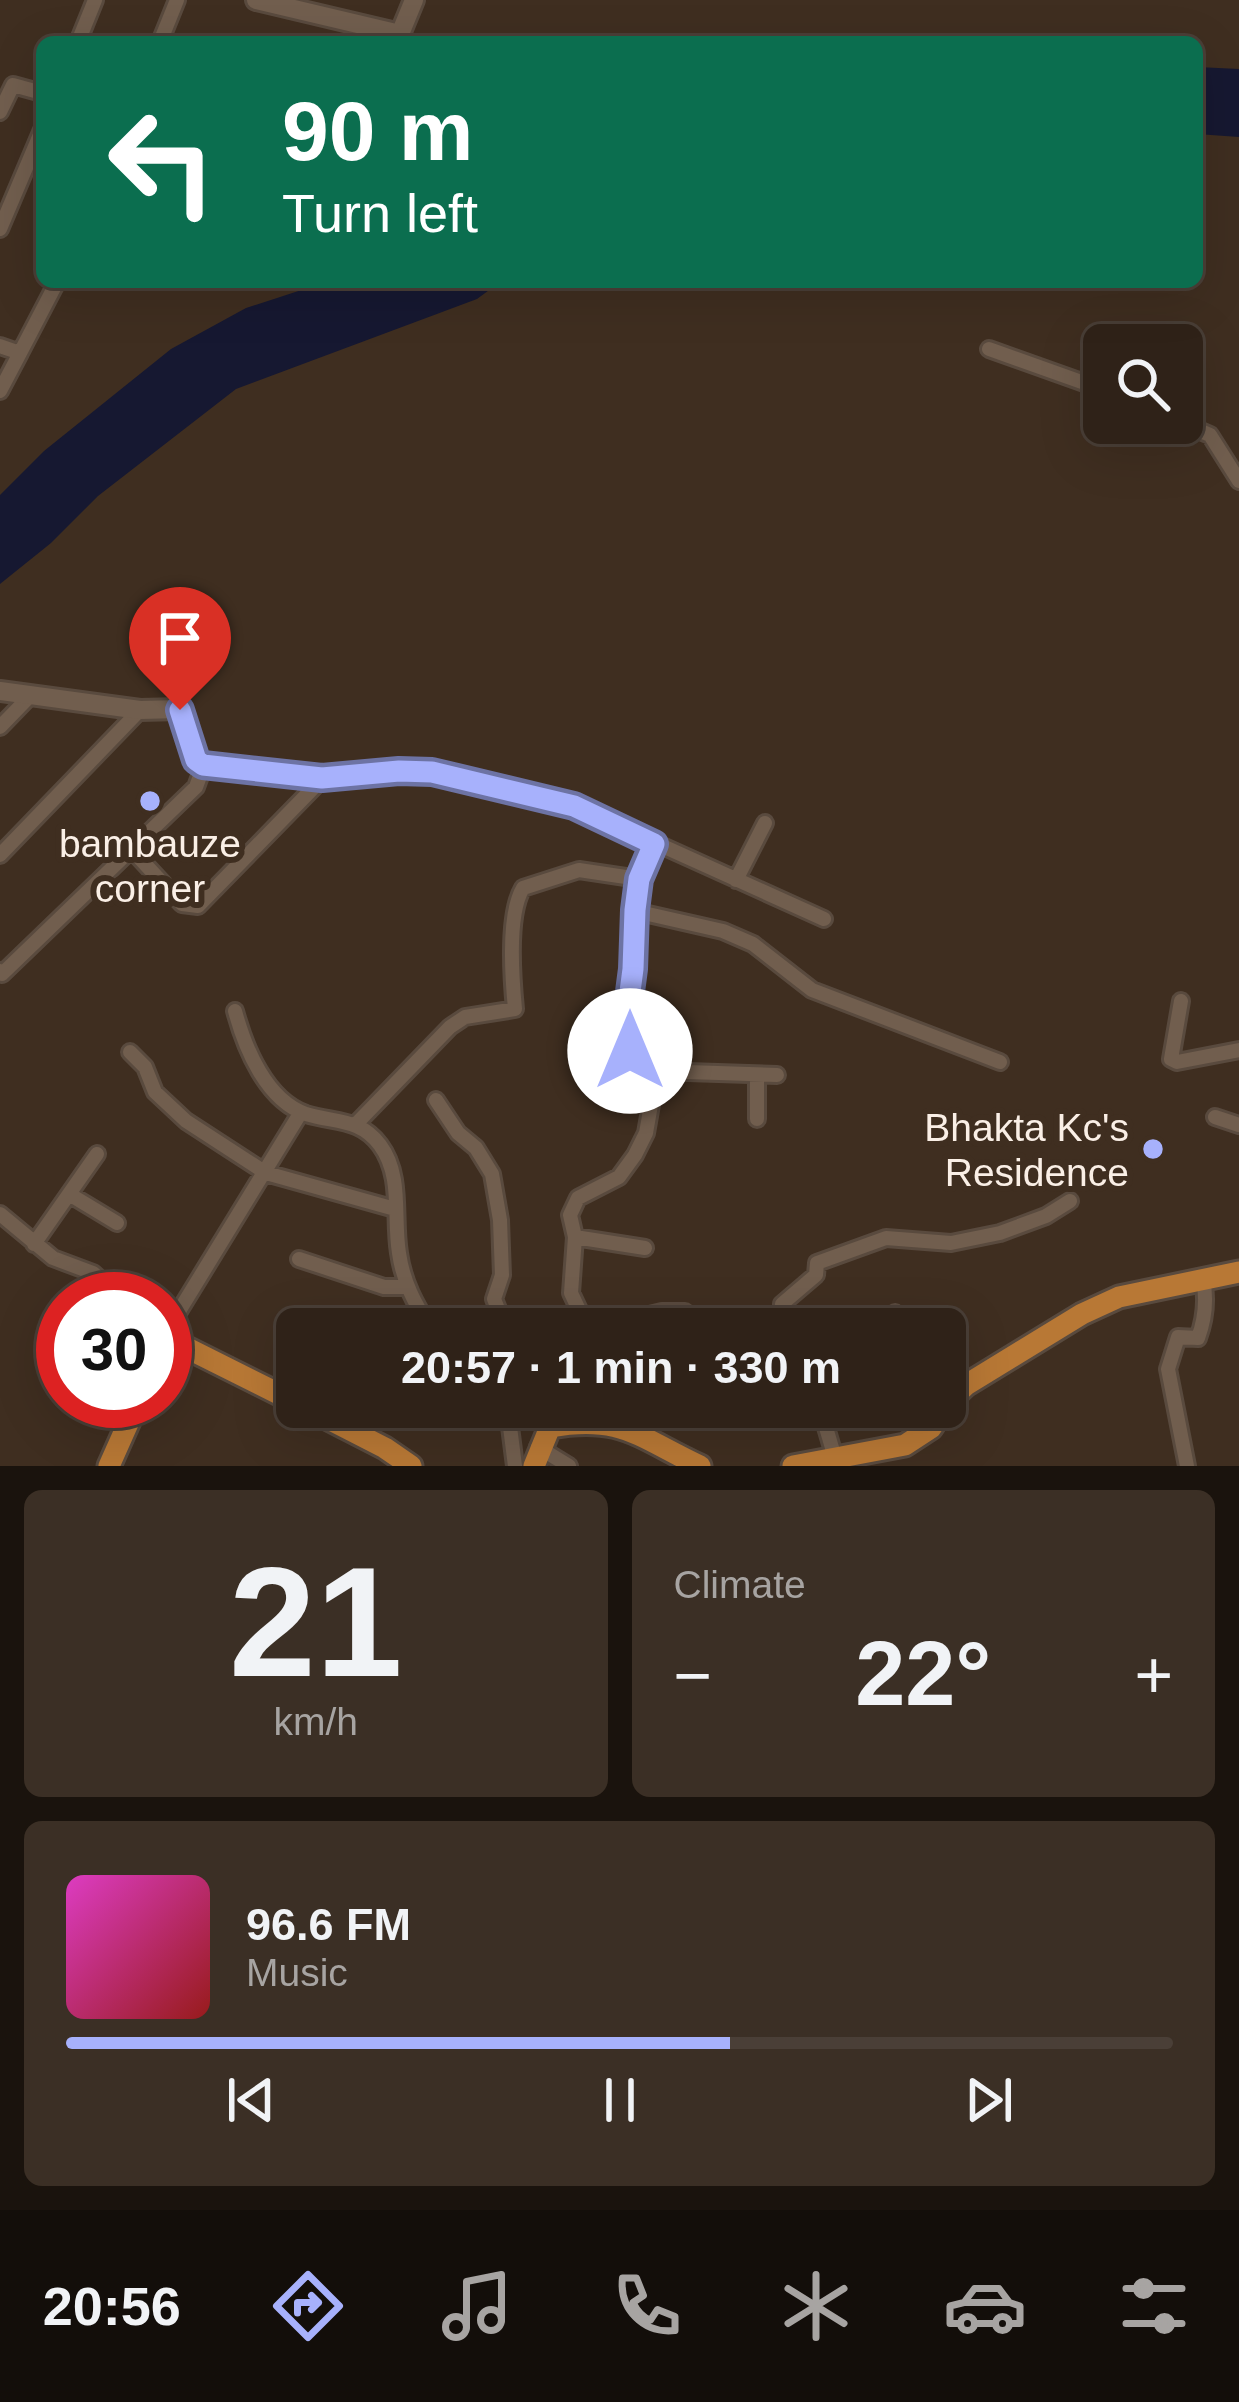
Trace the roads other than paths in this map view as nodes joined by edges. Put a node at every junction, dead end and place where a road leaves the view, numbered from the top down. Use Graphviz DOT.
graph roads {
  1 [pos="95,0"];
  2 [pos="177,0"];
  3 [pos="256,0"];
  4 [pos="414,0"];
  5 [pos="80,36"];
  6 [pos="162,36"];
  7 [pos="391,36"];
  8 [pos="400,36"];
  9 [pos="36,91"];
  10 [pos="0,112"];
  11 [pos="36,144"];
  12 [pos="0,229"];
  13 [pos="54,288"];
  14 [pos="0,346"];
  15 [pos="989,349"];
  16 [pos="20,353"];
  17 [pos="1083,383"];
  18 [pos="0,391"];
  19 [pos="1203,432"];
  20 [pos="1239,481"];
  21 [pos="0,691"];
  22 [pos="30,696"];
  23 [pos="140,710"];
  24 [pos="180,710"];
  25 [pos="0,727"];
  26 [pos="203,765"];
  27 [pos="322,778"];
  28 [pos="765,823"];
  29 [pos="654,844"];
  30 [pos="132,850"];
  31 [pos="0,855"];
  32 [pos="639,879"];
  33 [pos="736,880"];
  34 [pos="635,910"];
  35 [pos="824,920"];
  36 [pos="1,974"];
  37 [pos="1180,1001"];
  38 [pos="235,1011"];
  39 [pos="1239,1050"];
  40 [pos="130,1052"];
  41 [pos="1000,1062"];
  42 [pos="657,1071"];
  43 [pos="777,1075"];
  44 [pos="757,1076"];
  45 [pos="436,1100"];
  46 [pos="301,1112"];
  47 [pos="1215,1117"];
  48 [pos="757,1119"];
  49 [pos="356,1124"];
  50 [pos="1239,1125"];
  51 [pos="97,1154"];
  52 [pos="266,1173"];
  53 [pos="69,1194"];
  54 [pos="1070,1201"];
  55 [pos="395,1209"];
  56 [pos="0,1214"];
  57 [pos="117,1223"];
  58 [pos="575,1238"];
  59 [pos="34,1244"];
  60 [pos="645,1248"];
  61 [pos="299,1259"];
  62 [pos="90,1272"];
  63 [pos="1239,1272"];
  64 [pos="1203,1280"];
  65 [pos="406,1287"];
  66 [pos="192,1292"];
  67 [pos="418,1308"];
  68 [pos="498,1308"];
  69 [pos="578,1308"];
  70 [pos="782,1308"];
  71 [pos="192,1349"];
  72 [pos="966,1375"];
  73 [pos="276,1392"];
  74 [pos="127,1428"];
  75 [pos="346,1428"];
  76 [pos="509,1428"];
  77 [pos="631,1428"];
  78 [pos="826,1428"];
  79 [pos="926,1428"];
  80 [pos="541,1437"];
  81 [pos="836,1458"];
  82 [pos="686,1463"];
  83 [pos="109,1466"];
  84 [pos="411,1466"];
  85 [pos="515,1466"];
  86 [pos="569,1466"];
  87 [pos="793,1466"];
  88 [pos="1187,1466"];
  1 -- 5 [label="street"];
  2 -- 6 [label="street"];
  3 -- 7 [label="street"];
  4 -- 8 [label="street"];
  9 -- 10 [label="street"];
  11 -- 12 [label="street"];
  13 -- 16 [label="street"];
  14 -- 16 [label="street"];
  15 -- 17 [label="street"];
  16 -- 18 [label="street"];
  19 -- 20 [label="street"];
  21 -- 22 [label="street"];
  22 -- 23 [label="street"];
  22 -- 25 [label="street"];
  23 -- 24 [label="street"];
  23 -- 31 [label="street"];
  24 -- 26 [label="street"];
  26 -- 27 [label="street"];
  26 -- 30 [label="street"];
  27 -- 29 [label="street"];
  27 -- 30 [label="street"];
  28 -- 33 [label="street"];
  29 -- 32 [label="street"];
  29 -- 33 [label="street"];
  30 -- 36 [label="street"];
  32 -- 34 [label="street"];
  32 -- 49 [label="street"];
  33 -- 35 [label="street"];
  34 -- 41 [label="street"];
  34 -- 42 [label="street"];
  37 -- 39 [label="street"];
  38 -- 46 [label="street"];
  40 -- 52 [label="street"];
  42 -- 44 [label="street"];
  42 -- 58 [label="street"];
  43 -- 44 [label="street"];
  44 -- 48 [label="street"];
  45 -- 68 [label="street"];
  46 -- 49 [label="street"];
  46 -- 52 [label="street"];
  47 -- 50 [label="street"];
  49 -- 55 [label="street"];
  51 -- 53 [label="street"];
  52 -- 55 [label="street"];
  52 -- 66 [label="street"];
  53 -- 57 [label="street"];
  53 -- 59 [label="street"];
  54 -- 70 [label="street"];
  55 -- 65 [label="street"];
  56 -- 59 [label="street"];
  58 -- 60 [label="street"];
  58 -- 69 [label="street"];
  59 -- 62 [label="street"];
  61 -- 65 [label="street"];
  63 -- 64 [label="main road"];
  64 -- 72 [label="main road"];
  64 -- 88 [label="street"];
  65 -- 67 [label="street"];
  71 -- 73 [label="main road"];
  74 -- 83 [label="main road"];
  75 -- 84 [label="main road"];
  76 -- 85 [label="street"];
  77 -- 82 [label="main road"];
  78 -- 81 [label="street"];
  79 -- 81 [label="main road"];
  80 -- 86 [label="street"];
  81 -- 87 [label="main road"];
}
